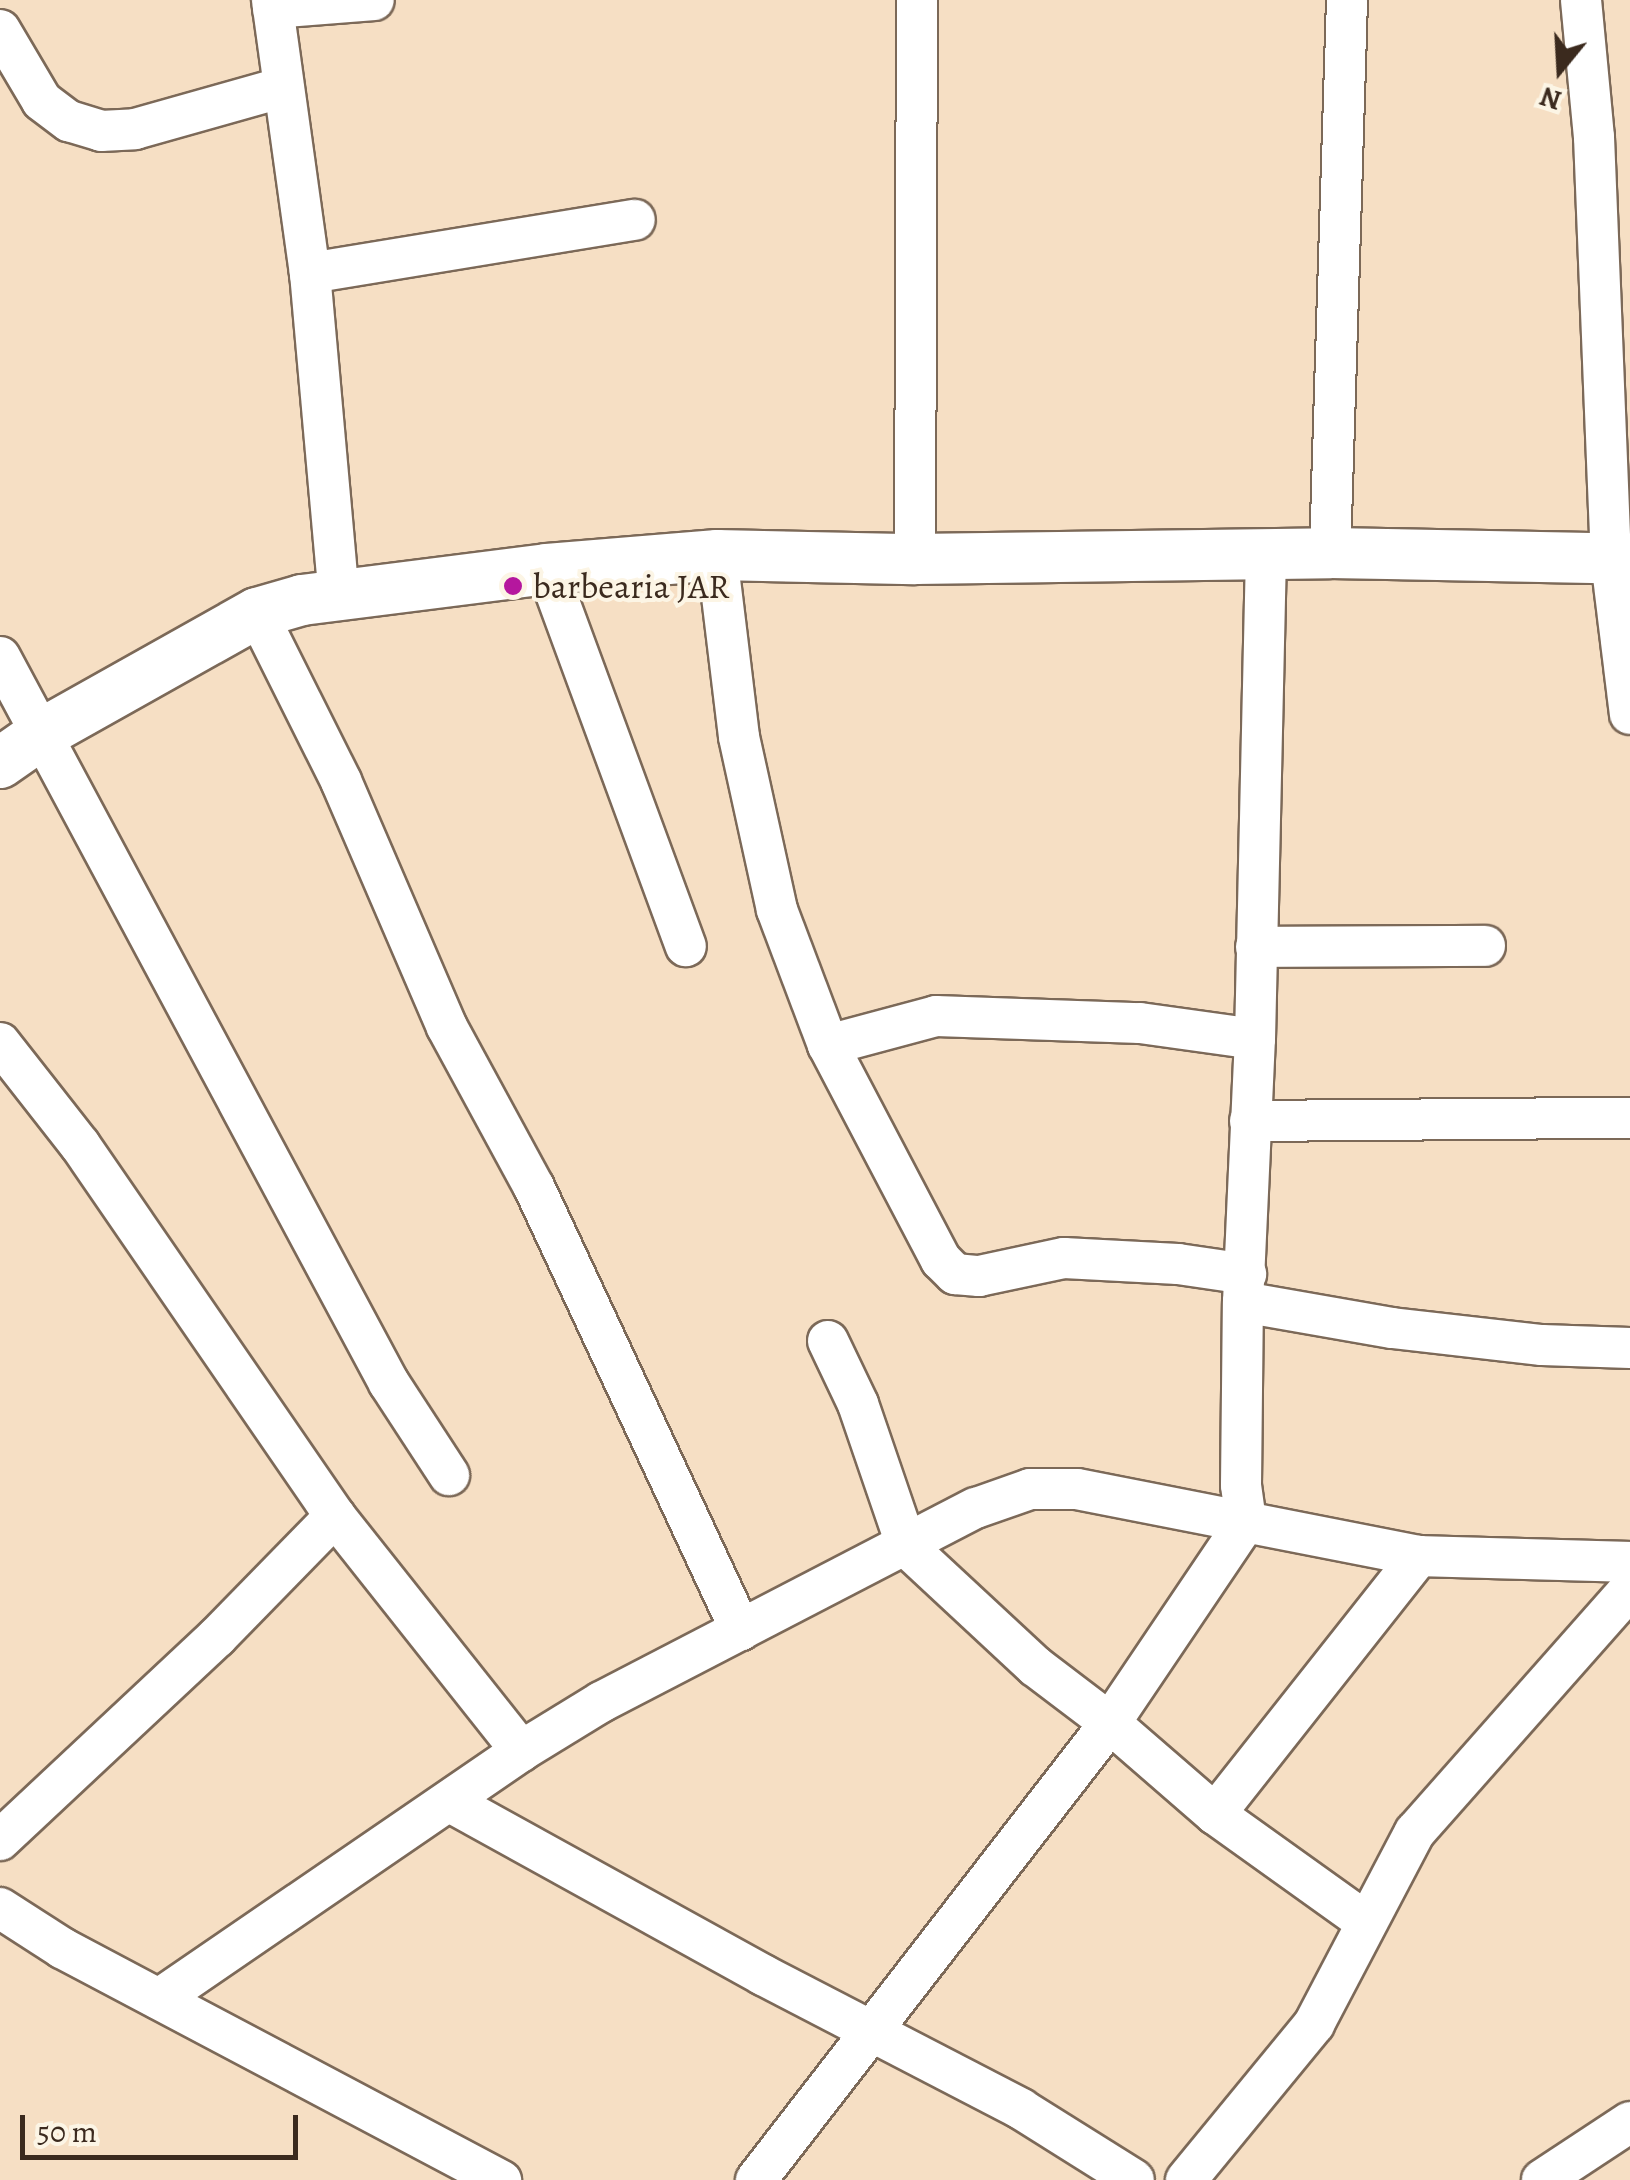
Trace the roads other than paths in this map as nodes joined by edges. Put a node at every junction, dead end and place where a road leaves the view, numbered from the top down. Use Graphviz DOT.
graph roads {
  1 [pos="374,0"];
  2 [pos="917,0"];
  3 [pos="1347,0"];
  4 [pos="1582,0"];
  5 [pos="273,4"];
  6 [pos="0,30"];
  7 [pos="281,88"];
  8 [pos="1612,168"];
  9 [pos="635,220"];
  10 [pos="310,273"];
  11 [pos="1330,553"];
  12 [pos="1266,554"];
  13 [pos="717,555"];
  14 [pos="915,559"];
  15 [pos="1621,560"];
  16 [pos="547,569"];
  17 [pos="339,595"];
  18 [pos="257,612"];
  19 [pos="0,657"];
  20 [pos="1630,714"];
  21 [pos="43,734"];
  22 [pos="0,763"];
  23 [pos="686,946"];
  24 [pos="1485,946"];
  25 [pos="1256,948"];
  26 [pos="1255,1039"];
  27 [pos="0,1042"];
  28 [pos="828,1046"];
  29 [pos="1630,1118"];
  30 [pos="1250,1120"];
  31 [pos="1244,1288"];
  32 [pos="828,1341"];
  33 [pos="1630,1348"];
  34 [pos="449,1475"];
  35 [pos="334,1516"];
  36 [pos="1246,1521"];
  37 [pos="907,1547"];
  38 [pos="1419,1556"];
  39 [pos="1630,1562"];
  40 [pos="1630,1589"];
  41 [pos="741,1630"];
  42 [pos="1110,1723"];
  43 [pos="521,1751"];
  44 [pos="450,1802"];
  45 [pos="1215,1814"];
  46 [pos="0,1840"];
  47 [pos="0,1908"];
  48 [pos="1366,1922"];
  49 [pos="159,1999"];
  50 [pos="872,2028"];
  51 [pos="1630,2122"];
  52 [pos="502,2180"];
  53 [pos="756,2180"];
  54 [pos="1134,2180"];
  55 [pos="1186,2180"];
  56 [pos="1542,2180"];
  1 -- 5 [label="street"];
  2 -- 14 [label="street"];
  3 -- 11 [label="street"];
  4 -- 8 [label="street"];
  5 -- 7 [label="street"];
  6 -- 7 [label="street"];
  7 -- 10 [label="street"];
  8 -- 15 [label="street"];
  9 -- 10 [label="street"];
  10 -- 17 [label="street"];
  11 -- 12 [label="street"];
  11 -- 15 [label="street"];
  12 -- 14 [label="street"];
  12 -- 25 [label="street"];
  13 -- 14 [label="street"];
  13 -- 16 [label="street"];
  13 -- 28 [label="street"];
  15 -- 20 [label="street"];
  16 -- 17 [label="street"];
  16 -- 23 [label="street"];
  17 -- 18 [label="street"];
  18 -- 21 [label="street"];
  18 -- 41 [label="street"];
  19 -- 21 [label="street"];
  21 -- 22 [label="street"];
  21 -- 34 [label="street"];
  24 -- 25 [label="street"];
  25 -- 26 [label="street"];
  26 -- 28 [label="street"];
  26 -- 30 [label="street"];
  27 -- 35 [label="street"];
  28 -- 31 [label="street"];
  29 -- 30 [label="street"];
  30 -- 31 [label="street"];
  31 -- 33 [label="street"];
  31 -- 36 [label="street"];
  32 -- 37 [label="street"];
  35 -- 43 [label="street"];
  35 -- 46 [label="street"];
  36 -- 37 [label="street"];
  36 -- 38 [label="street"];
  36 -- 42 [label="street"];
  37 -- 41 [label="street"];
  37 -- 42 [label="street"];
  38 -- 39 [label="street"];
  38 -- 45 [label="street"];
  40 -- 48 [label="street"];
  41 -- 43 [label="street"];
  42 -- 45 [label="street"];
  42 -- 50 [label="street"];
  43 -- 44 [label="street"];
  44 -- 49 [label="street"];
  44 -- 50 [label="street"];
  45 -- 48 [label="street"];
  47 -- 49 [label="street"];
  48 -- 55 [label="street"];
  49 -- 52 [label="street"];
  50 -- 53 [label="street"];
  50 -- 54 [label="street"];
  51 -- 56 [label="street"];
}
